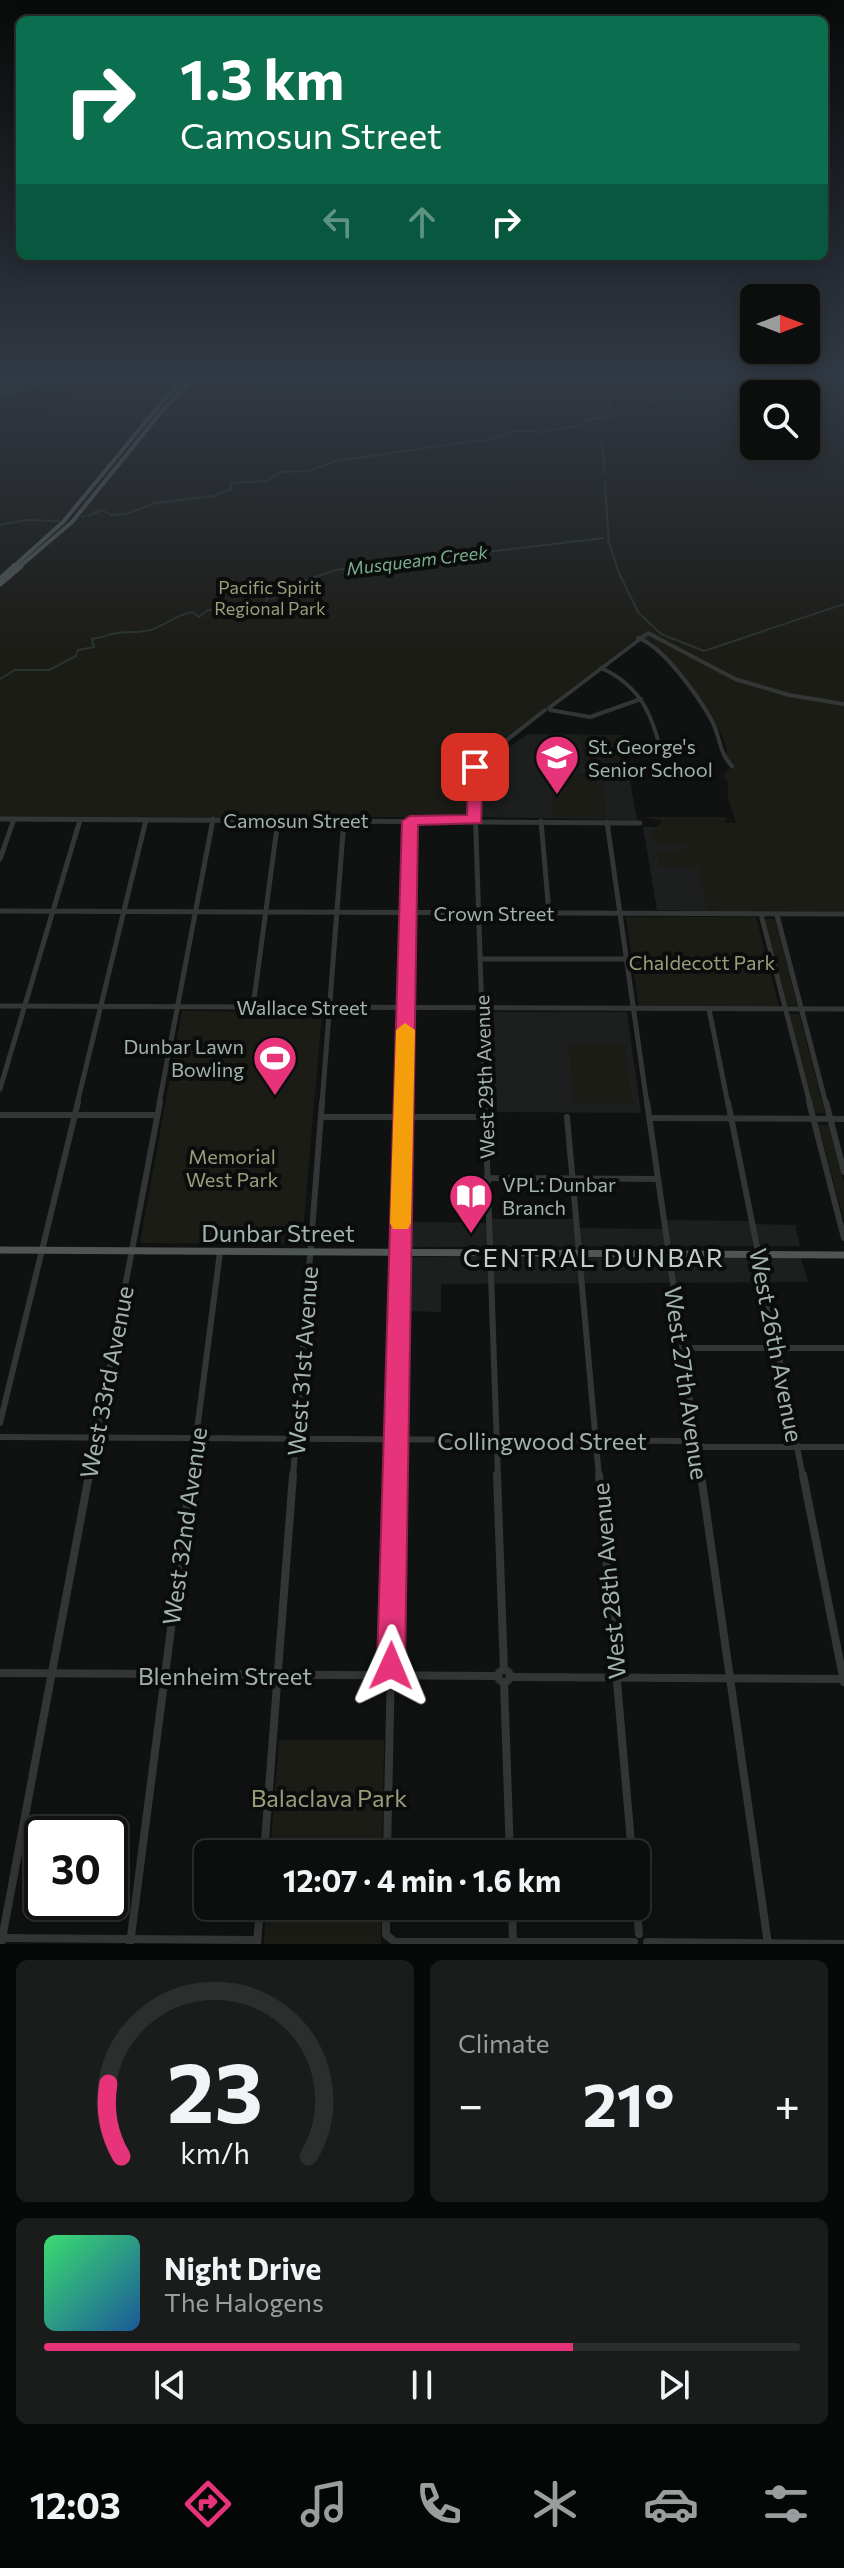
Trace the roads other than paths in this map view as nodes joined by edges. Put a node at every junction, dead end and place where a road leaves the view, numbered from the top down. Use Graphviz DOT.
graph roads {
  1 [pos="108,468"];
  2 [pos="116,468"];
  3 [pos="0,582"];
  4 [pos="637,638"];
  5 [pos="600,668"];
  6 [pos="641,699"];
  7 [pos="844,704"];
  8 [pos="548,709"];
  9 [pos="661,752"];
  10 [pos="732,766"];
  11 [pos="0,819"];
  12 [pos="14,819"];
  13 [pos="213,819"];
  14 [pos="80,820"];
  15 [pos="146,820"];
  16 [pos="278,820"];
  17 [pos="344,820"];
  18 [pos="475,820"];
  19 [pos="410,821"];
  20 [pos="541,821"];
  21 [pos="607,822"];
  22 [pos="640,823"];
  23 [pos="0,859"];
  24 [pos="0,911"];
  25 [pos="52,911"];
  26 [pos="123,911"];
  27 [pos="195,912"];
  28 [pos="265,912"];
  29 [pos="337,913"];
  30 [pos="407,913"];
  31 [pos="479,913"];
  32 [pos="549,913"];
  33 [pos="620,913"];
  34 [pos="761,914"];
  35 [pos="777,915"];
  36 [pos="844,915"];
  37 [pos="480,959"];
  38 [pos="626,959"];
  39 [pos="0,1006"];
  40 [pos="25,1006"];
  41 [pos="101,1006"];
  42 [pos="177,1006"];
  43 [pos="253,1007"];
  44 [pos="329,1007"];
  45 [pos="406,1007"];
  46 [pos="482,1008"];
  47 [pos="634,1008"];
  48 [pos="709,1009"];
  49 [pos="786,1009"];
  50 [pos="801,1009"];
  51 [pos="844,1009"];
  52 [pos="0,1089"];
  53 [pos="0,1115"];
  54 [pos="74,1115"];
  55 [pos="156,1115"];
  56 [pos="321,1117"];
  57 [pos="403,1117"];
  58 [pos="485,1117"];
  59 [pos="567,1117"];
  60 [pos="651,1118"];
  61 [pos="731,1118"];
  62 [pos="814,1119"];
  63 [pos="830,1119"];
  64 [pos="844,1119"];
  65 [pos="844,1172"];
  66 [pos="487,1178"];
  67 [pos="572,1179"];
  68 [pos="657,1179"];
  69 [pos="838,1214"];
  70 [pos="844,1228"];
  71 [pos="844,1238"];
  72 [pos="0,1250"];
  73 [pos="42,1251"];
  74 [pos="130,1251"];
  75 [pos="220,1252"];
  76 [pos="310,1252"];
  77 [pos="400,1253"];
  78 [pos="489,1253"];
  79 [pos="579,1253"];
  80 [pos="668,1254"];
  81 [pos="759,1254"];
  82 [pos="844,1255"];
  83 [pos="682,1348"];
  84 [pos="778,1348"];
  85 [pos="844,1348"];
  86 [pos="0,1423"];
  87 [pos="0,1437"];
  88 [pos="95,1438"];
  89 [pos="196,1438"];
  90 [pos="296,1438"];
  91 [pos="396,1439"];
  92 [pos="496,1440"];
  93 [pos="596,1440"];
  94 [pos="696,1444"];
  95 [pos="797,1447"];
  96 [pos="844,1447"];
  97 [pos="0,1673"];
  98 [pos="51,1674"];
  99 [pos="165,1675"];
  100 [pos="278,1675"];
  101 [pos="391,1675"];
  102 [pos="504,1676"];
  103 [pos="617,1677"];
  104 [pos="730,1677"];
  105 [pos="844,1680"];
  106 [pos="265,1840"];
  107 [pos="387,1840"];
  108 [pos="510,1840"];
  109 [pos="631,1840"];
  110 [pos="259,1920"];
  111 [pos="387,1920"];
  112 [pos="512,1920"];
  113 [pos="1,1940"];
  114 [pos="636,1940"];
  115 [pos="130,1941"];
  116 [pos="257,1942"];
  117 [pos="513,1943"];
  118 [pos="646,1943"];
  119 [pos="768,1944"];
  120 [pos="844,1944"];
  1 -- 3 [label="main road"];
  2 -- 3 [label="main road"];
  4 -- 5 [label="street, West 29th Avenue"];
  4 -- 7 [label="street"];
  4 -- 10 [label="street"];
  5 -- 6 [label="street"];
  5 -- 8 [label="street, West 29th Avenue"];
  6 -- 8 [label="street"];
  6 -- 9 [label="street"];
  8 -- 18 [label="street, West 29th Avenue"];
  11 -- 12 [label="street, Camosun Street"];
  12 -- 14 [label="street, Camosun Street"];
  12 -- 23 [label="street"];
  13 -- 15 [label="street, Camosun Street"];
  13 -- 16 [label="street, Camosun Street"];
  13 -- 27 [label="street, West 33rd Avenue"];
  14 -- 15 [label="street, Camosun Street"];
  14 -- 25 [label="street"];
  15 -- 26 [label="street"];
  16 -- 17 [label="street, Camosun Street"];
  16 -- 28 [label="street"];
  17 -- 19 [label="street, Camosun Street"];
  17 -- 29 [label="street, West 31st Avenue"];
  18 -- 19 [label="street, Camosun Street"];
  18 -- 20 [label="street, Camosun Street"];
  18 -- 31 [label="street, West 29th Avenue"];
  19 -- 30 [label="street"];
  20 -- 21 [label="street, Camosun Street"];
  20 -- 32 [label="street"];
  21 -- 22 [label="street, Camosun Street"];
  21 -- 33 [label="street, West 27th Avenue"];
  24 -- 25 [label="street, Crown Street"];
  25 -- 26 [label="street, Crown Street"];
  25 -- 40 [label="street"];
  26 -- 27 [label="street, Crown Street"];
  26 -- 41 [label="street"];
  27 -- 28 [label="street, Crown Street"];
  27 -- 42 [label="street, West 33rd Avenue"];
  28 -- 29 [label="street, Crown Street"];
  28 -- 43 [label="street"];
  29 -- 30 [label="street, Crown Street"];
  29 -- 44 [label="street, West 31st Avenue"];
  30 -- 31 [label="street, Crown Street"];
  30 -- 45 [label="street"];
  31 -- 32 [label="street, Crown Street"];
  31 -- 37 [label="street, West 29th Avenue"];
  32 -- 33 [label="street, Crown Street"];
  33 -- 34 [label="street, Crown Street"];
  33 -- 38 [label="street, West 27th Avenue"];
  34 -- 35 [label="street, Crown Street"];
  34 -- 49 [label="street"];
  35 -- 36 [label="street, Crown Street"];
  35 -- 50 [label="street"];
  37 -- 38 [label="street"];
  37 -- 46 [label="street, West 29th Avenue"];
  38 -- 47 [label="street, West 27th Avenue"];
  39 -- 40 [label="street, Wallace Street"];
  40 -- 41 [label="street, Wallace Street"];
  40 -- 52 [label="street"];
  41 -- 42 [label="street, Wallace Street"];
  41 -- 54 [label="street"];
  42 -- 43 [label="street, Wallace Street"];
  42 -- 55 [label="street, West 33rd Avenue"];
  43 -- 44 [label="street, Wallace Street"];
  44 -- 45 [label="street, Wallace Street"];
  44 -- 56 [label="street, West 31st Avenue"];
  45 -- 46 [label="street, Wallace Street"];
  45 -- 57 [label="street"];
  46 -- 47 [label="street, Wallace Street"];
  46 -- 58 [label="street, West 29th Avenue"];
  47 -- 48 [label="street, Wallace Street"];
  47 -- 60 [label="street, West 27th Avenue"];
  48 -- 49 [label="street, Wallace Street"];
  48 -- 61 [label="street, West 26th Avenue"];
  49 -- 50 [label="street, Wallace Street"];
  49 -- 62 [label="street"];
  50 -- 51 [label="street, Wallace Street"];
  50 -- 63 [label="street"];
  53 -- 54 [label="street"];
  54 -- 55 [label="street"];
  54 -- 73 [label="street"];
  55 -- 74 [label="street, West 33rd Avenue"];
  56 -- 57 [label="street"];
  56 -- 76 [label="street, West 31st Avenue"];
  57 -- 58 [label="street"];
  57 -- 77 [label="street"];
  58 -- 66 [label="street, West 29th Avenue"];
  59 -- 67 [label="street, West 28th Avenue"];
  60 -- 61 [label="street"];
  60 -- 68 [label="street, West 27th Avenue"];
  61 -- 62 [label="street"];
  61 -- 81 [label="street, West 26th Avenue"];
  62 -- 63 [label="street"];
  62 -- 69 [label="street"];
  63 -- 64 [label="street"];
  63 -- 65 [label="street"];
  66 -- 67 [label="street"];
  66 -- 78 [label="street, West 29th Avenue"];
  67 -- 68 [label="street"];
  67 -- 79 [label="street, West 28th Avenue"];
  68 -- 80 [label="street, West 27th Avenue"];
  69 -- 70 [label="street"];
  69 -- 71 [label="street"];
  72 -- 73 [label="main road, Dunbar Street"];
  73 -- 74 [label="main road, Dunbar Street"];
  73 -- 86 [label="street"];
  74 -- 75 [label="main road, Dunbar Street"];
  74 -- 88 [label="street, West 33rd Avenue"];
  75 -- 76 [label="main road, Dunbar Street"];
  75 -- 89 [label="street, West 32nd Avenue"];
  76 -- 77 [label="main road, Dunbar Street"];
  76 -- 90 [label="street, West 31st Avenue"];
  77 -- 78 [label="main road, Dunbar Street"];
  77 -- 91 [label="street"];
  78 -- 79 [label="main road, Dunbar Street"];
  78 -- 92 [label="street, West 29th Avenue"];
  79 -- 80 [label="main road, Dunbar Street"];
  79 -- 93 [label="street, West 28th Avenue"];
  80 -- 81 [label="main road, Dunbar Street"];
  80 -- 83 [label="street, West 27th Avenue"];
  81 -- 82 [label="main road, Dunbar Street"];
  81 -- 84 [label="street, West 26th Avenue"];
  83 -- 84 [label="street"];
  83 -- 94 [label="street, West 27th Avenue"];
  84 -- 85 [label="street"];
  84 -- 95 [label="street, West 26th Avenue"];
  87 -- 88 [label="street, Collingwood Street"];
  88 -- 89 [label="street, Collingwood Street"];
  88 -- 98 [label="street, West 33rd Avenue"];
  89 -- 90 [label="street, Collingwood Street"];
  89 -- 99 [label="street, West 32nd Avenue"];
  90 -- 91 [label="street, Collingwood Street"];
  90 -- 100 [label="street, West 31st Avenue"];
  91 -- 92 [label="street, Collingwood Street"];
  91 -- 101 [label="street"];
  92 -- 93 [label="street, Collingwood Street"];
  92 -- 102 [label="street, West 29th Avenue"];
  93 -- 94 [label="street, Collingwood Street"];
  93 -- 103 [label="street, West 28th Avenue"];
  94 -- 95 [label="street, Collingwood Street"];
  94 -- 104 [label="street, West 27th Avenue"];
  95 -- 96 [label="street, Collingwood Street"];
  95 -- 105 [label="street, West 26th Avenue"];
  97 -- 98 [label="street, Blenheim Street"];
  98 -- 99 [label="street, Blenheim Street"];
  98 -- 113 [label="street, West 33rd Avenue"];
  99 -- 100 [label="street, Blenheim Street"];
  99 -- 115 [label="street, West 32nd Avenue"];
  100 -- 101 [label="street, Blenheim Street"];
  100 -- 106 [label="street, West 31st Avenue"];
  101 -- 102 [label="street, Blenheim Street"];
  101 -- 107 [label="street"];
  102 -- 103 [label="street, Blenheim Street"];
  102 -- 108 [label="street, West 29th Avenue"];
  103 -- 104 [label="street, Blenheim Street"];
  103 -- 109 [label="street, West 28th Avenue"];
  104 -- 105 [label="street, Blenheim Street"];
  104 -- 119 [label="street, West 27th Avenue"];
  110 -- 116 [label="street"];
  111 -- 117 [label="street"];
  112 -- 117 [label="street"];
  113 -- 115 [label="street"];
  114 -- 117 [label="street"];
  114 -- 118 [label="street"];
  115 -- 116 [label="street"];
  118 -- 119 [label="street"];
  119 -- 120 [label="street"];
}
